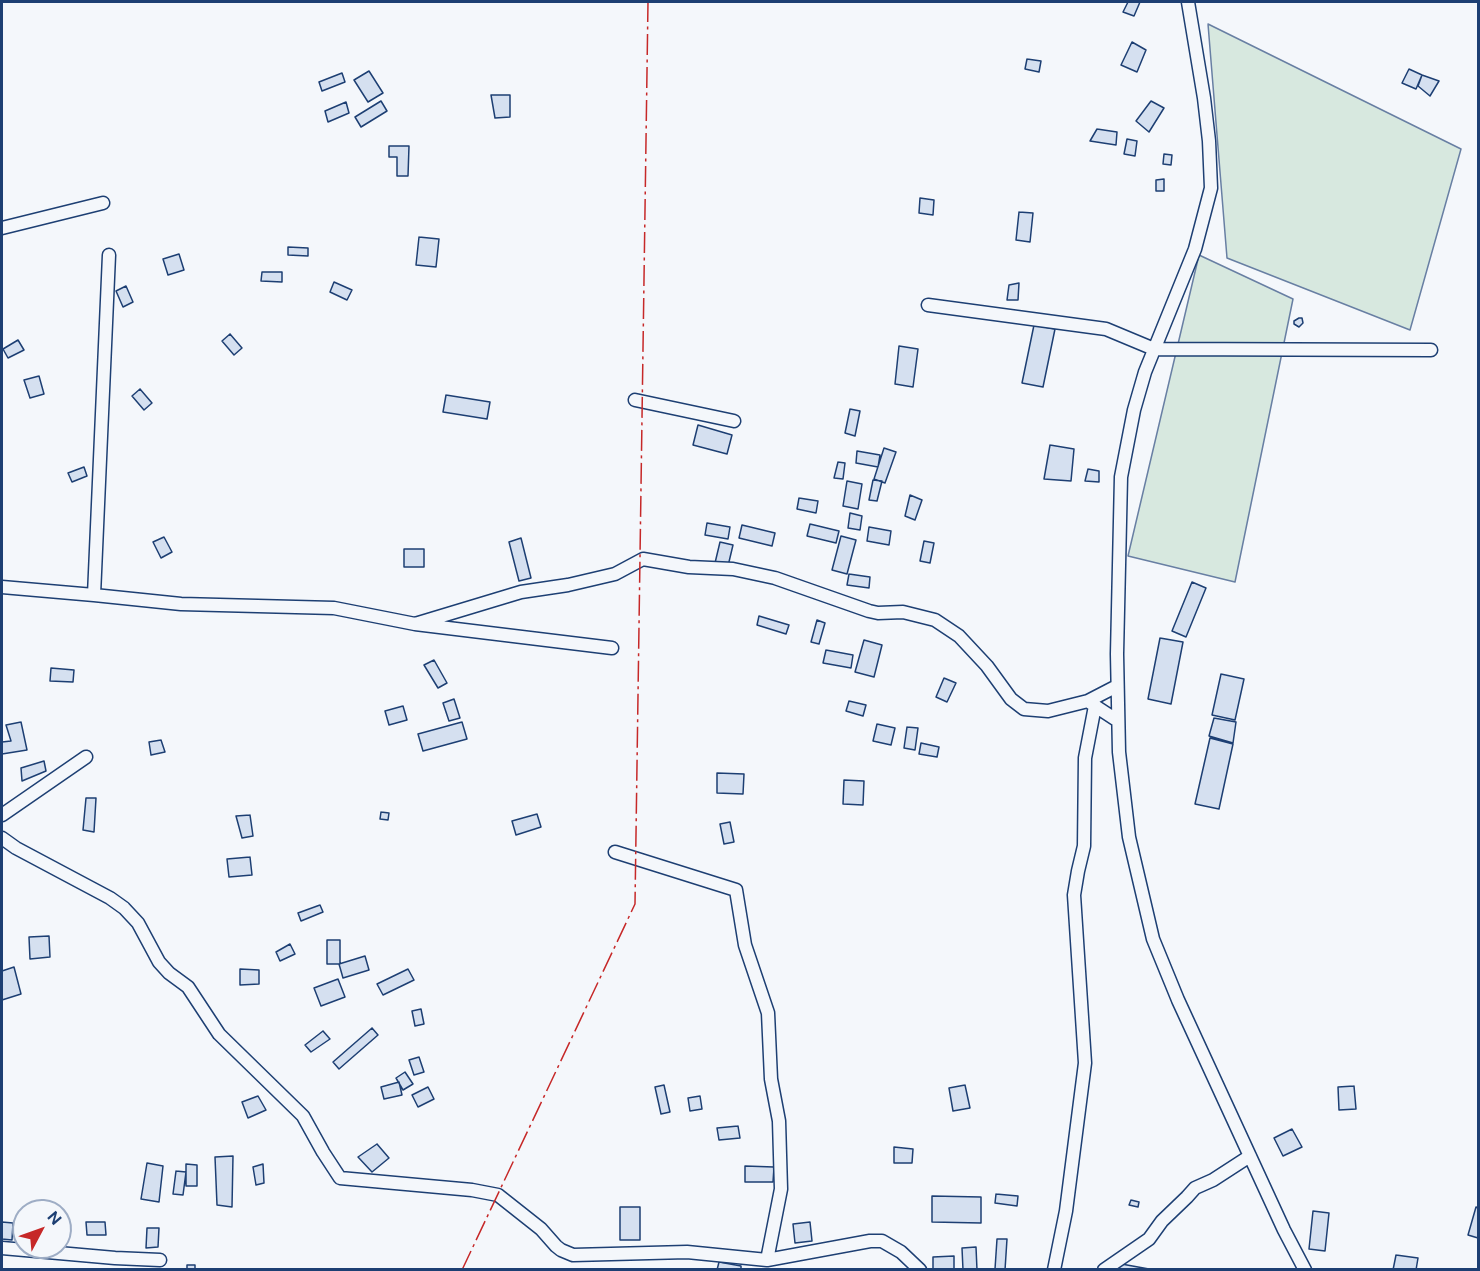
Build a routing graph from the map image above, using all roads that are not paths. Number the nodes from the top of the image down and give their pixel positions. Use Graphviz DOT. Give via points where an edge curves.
graph roads {
  1 [pos="1188,2"];
  2 [pos="103,204"];
  3 [pos="2,228"];
  4 [pos="109,255"];
  5 [pos="928,305"];
  6 [pos="1154,350"];
  7 [pos="1431,350"];
  8 [pos="635,400"];
  9 [pos="734,421"];
  10 [pos="2,587"];
  11 [pos="94,595"];
  12 [pos="416,624"];
  13 [pos="612,648"];
  14 [pos="1117,686"];
  15 [pos="1092,704"];
  16 [pos="1118,721"];
  17 [pos="86,757"];
  18 [pos="2,815"];
  19 [pos="2,838"];
  20 [pos="615,852"];
  21 [pos="1250,1156"];
  22 [pos="2,1248"];
  23 [pos="160,1260"];
  24 [pos="767,1260"];
  25 [pos="920,1269"];
  26 [pos="1054,1269"];
  27 [pos="1104,1269"];
  28 [pos="1305,1269"];
  1 -- 6 [label="street" via="1209,141 1210,188 1195,249"];
  2 -- 3 [label="street"];
  4 -- 11 [label="street"];
  5 -- 6 [label="street" via="1106,329"];
  6 -- 7 [label="street"];
  6 -- 14 [label="street" via="1134,410 1121,477"];
  8 -- 9 [label="street"];
  10 -- 11 [label="street"];
  11 -- 12 [label="street" via="181,604 334,608"];
  12 -- 13 [label="street"];
  12 -- 15 [label="street" via="521,592 615,574 643,559 733,569 775,578 869,611 903,612 935,620 959,636 1011,699 1024,709 1048,711"];
  14 -- 15 [label="street"];
  14 -- 16 [label="street"];
  15 -- 16 [label="street"];
  15 -- 26 [label="street" via="1085,758 1084,846 1074,895 1084,1063 1066,1211"];
  16 -- 21 [label="street" via="1129,837 1153,939"];
  17 -- 18 [label="street"];
  19 -- 24 [label="street" via="124,908 138,923 159,962 188,987 219,1034 303,1116 340,1178 472,1190 498,1196 561,1250 573,1255 687,1252"];
  20 -- 24 [label="street" via="736,890 745,945 768,1013 771,1079 779,1121 781,1189"];
  21 -- 27 [label="street" via="1195,1188 1149,1239"];
  21 -- 28 [label="street"];
  22 -- 23 [label="street"];
  24 -- 25 [label="street" via="861,1242 882,1242"];
}
